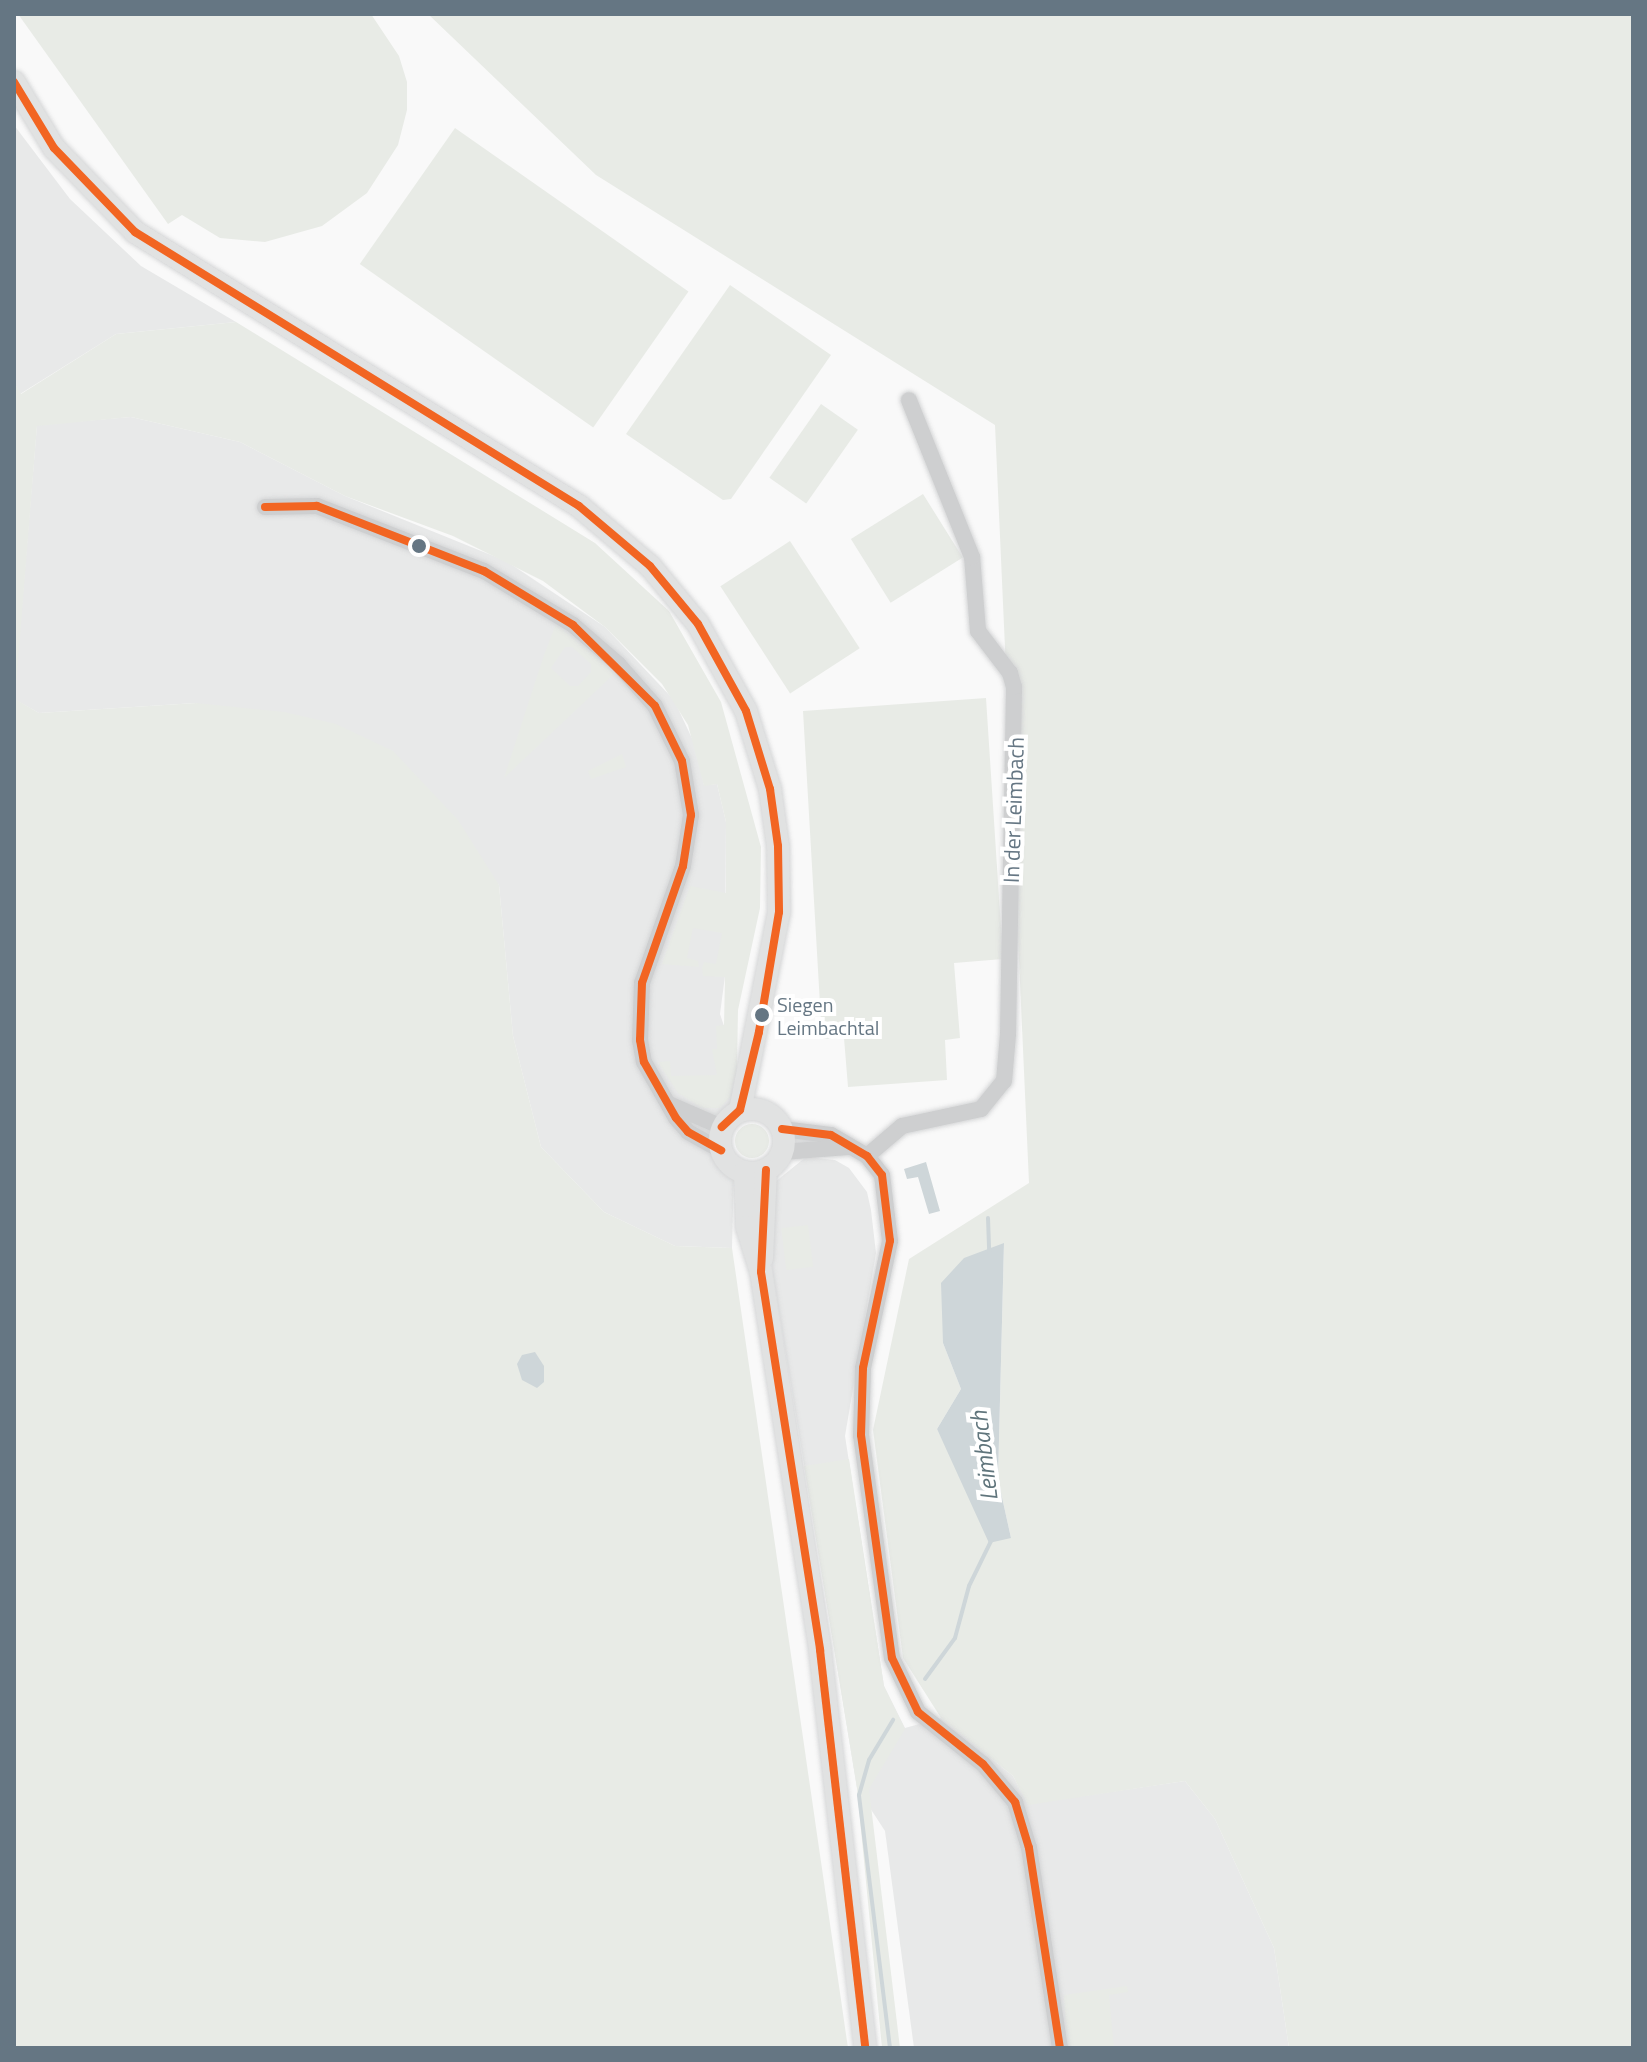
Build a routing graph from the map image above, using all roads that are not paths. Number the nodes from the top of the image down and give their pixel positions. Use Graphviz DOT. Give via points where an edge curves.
graph roads {
  1 [pos="14,82"];
  2 [pos="909,400"];
  3 [pos="265,507"];
  4 [pos="759,1032"];
  5 [pos="666,1102"];
  6 [pos="740,1110"];
  7 [pos="764,1110"];
  8 [pos="722,1127"];
  9 [pos="782,1141"];
  10 [pos="721,1150"];
  11 [pos="860,1152"];
  12 [pos="756,1171"];
  13 [pos="865,2048"];
  14 [pos="1060,2048"];
  1 -- 4 [label="main road" via="54,148 135,232 579,506 634,551 683,604 713,647 746,711 775,818 779,912"];
  2 -- 11 [label="street, In der Leimbach" via="972,557 978,631 1010,673 1014,687 1008,1034 1004,1081 981,1109 902,1126"];
  3 -- 5 [label="street" via="317,506 494,576 573,625 655,706 682,761 691,815 683,866 651,946 639,1016 644,1062"];
  4 -- 6 [label="main road"];
  4 -- 7 [label="main road"];
  5 -- 8 [label="street"];
  5 -- 10 [label="street" via="688,1132"];
  6 -- 7 [label="main road"];
  6 -- 8 [label="main road"];
  7 -- 9 [label="main road"];
  8 -- 10 [label="main road"];
  9 -- 11 [label="street" via="831,1135"];
  9 -- 12 [label="main road"];
  10 -- 12 [label="main road" via="734,1168"];
  11 -- 14 [label="street" via="882,1175 888,1198 890,1241 863,1368 861,1435 892,1658 918,1712 983,1764 1015,1802 1029,1848"];
  12 -- 13 [label="main road" via="747,1227 761,1272 822,1665"];
}
